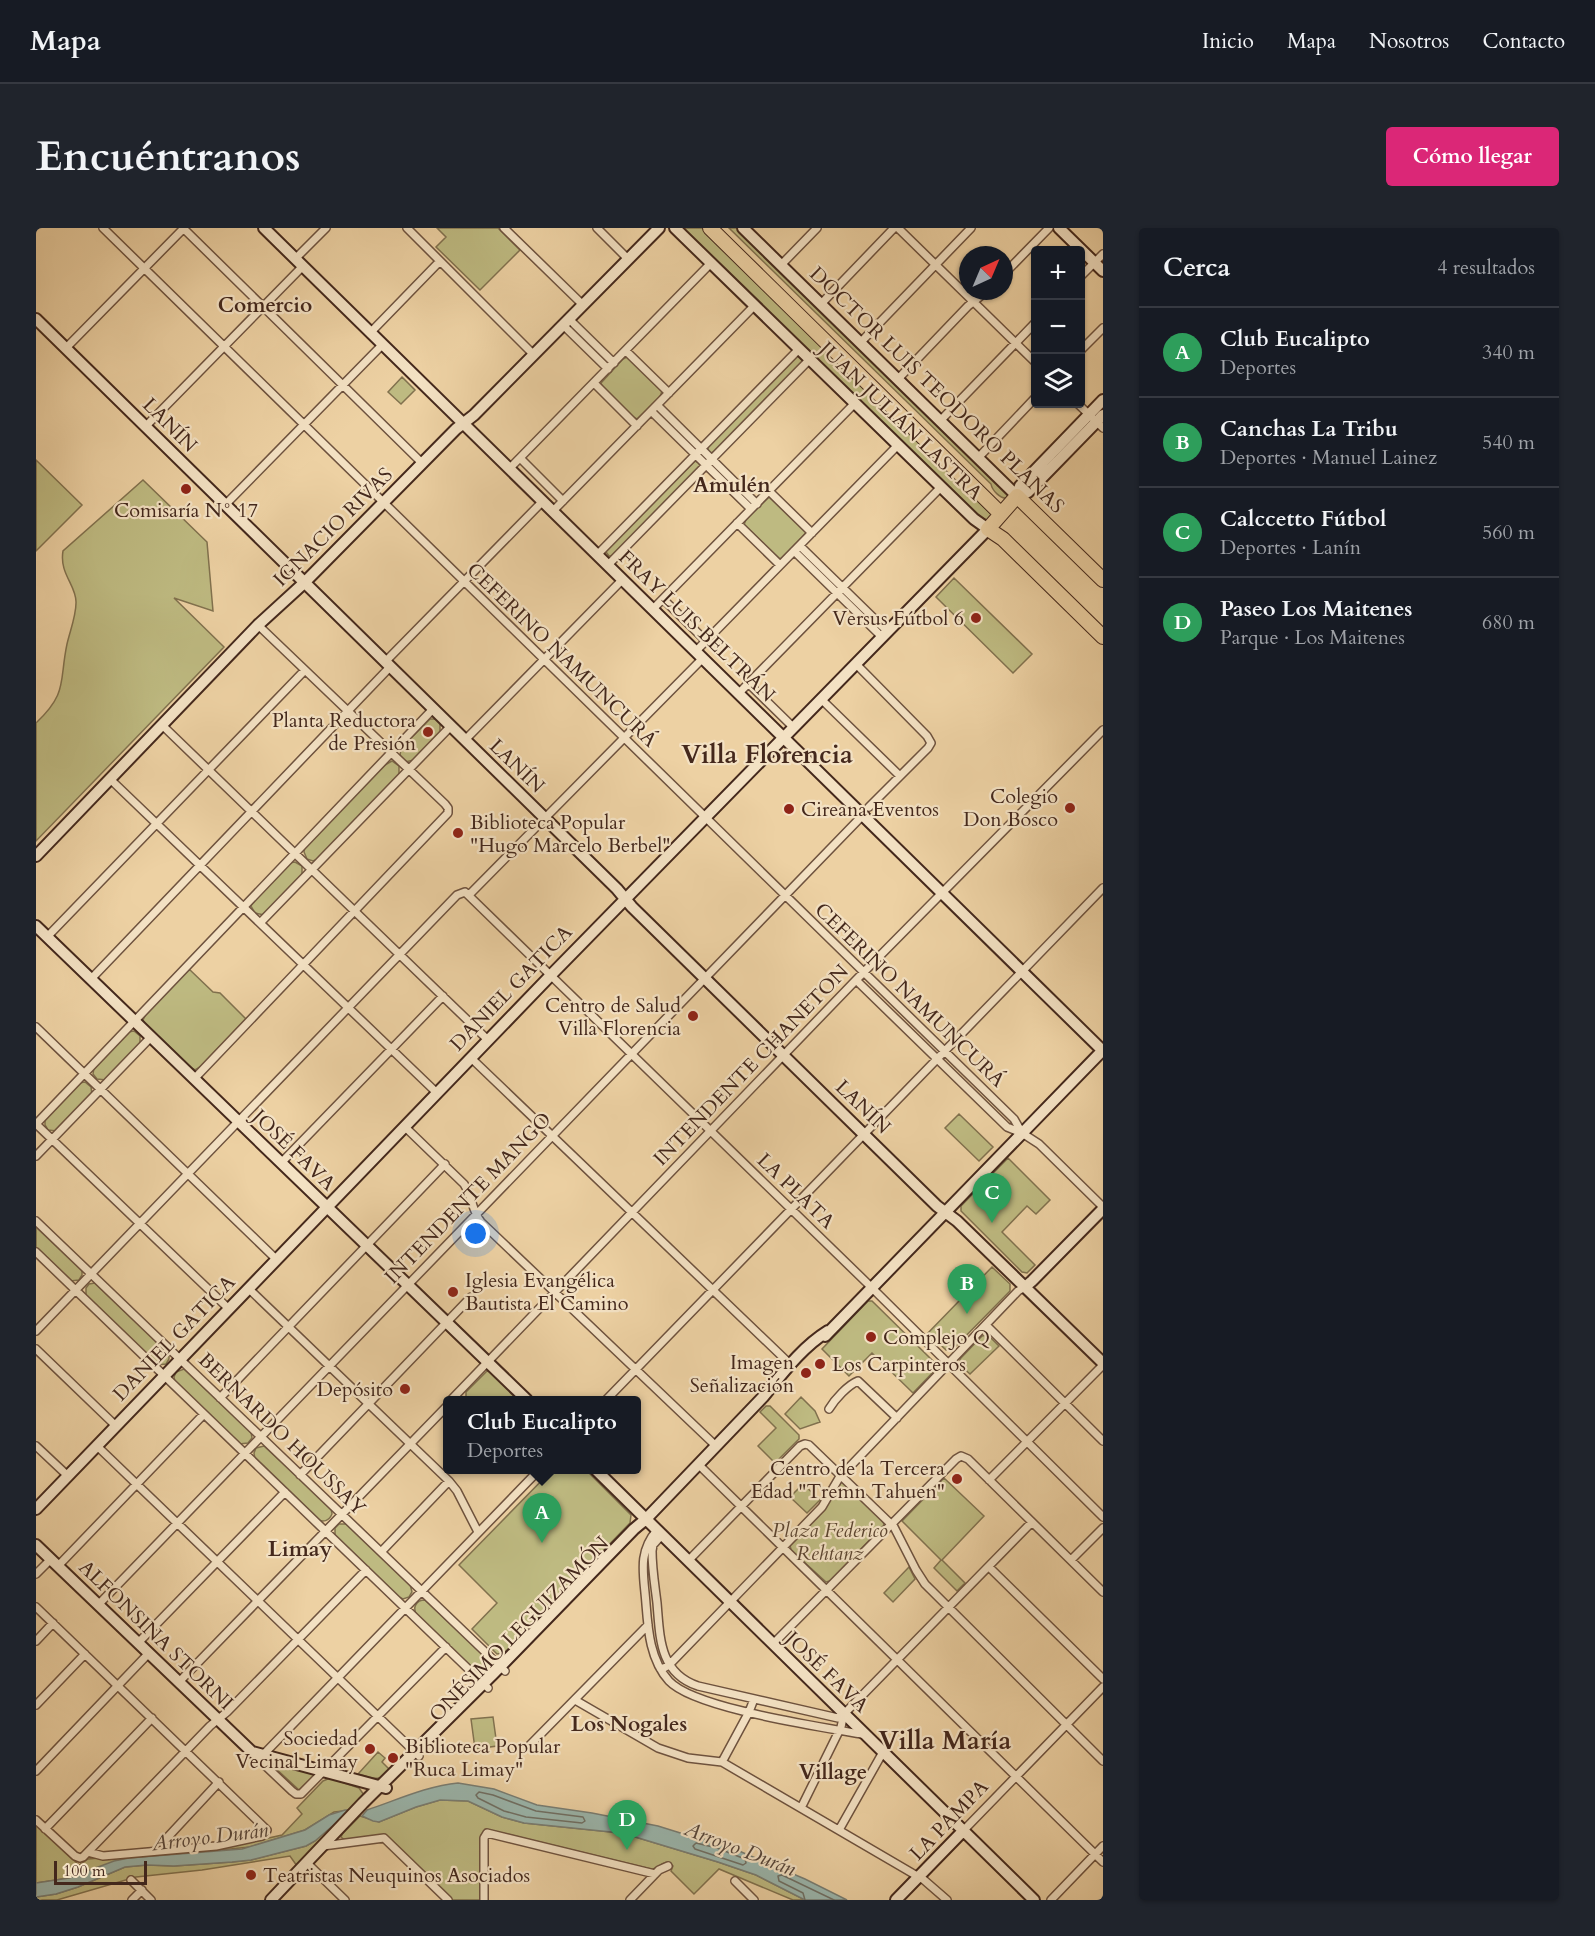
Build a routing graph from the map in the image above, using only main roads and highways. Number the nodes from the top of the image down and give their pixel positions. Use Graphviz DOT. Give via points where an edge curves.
graph roads {
  1 [pos="710,228"];
  2 [pos="721,228"];
  3 [pos="1017,496"];
  4 [pos="1004,511"];
  5 [pos="988,529"];
  6 [pos="1102,576"];
  7 [pos="1103,637"];
  1 -- 4 [label="highway"];
  2 -- 4 [label="highway"];
  3 -- 4 [label="highway, DANIEL GATICA"];
  3 -- 6 [label="highway, DOCTOR LUIS TEODORO PLANAS"];
  4 -- 5 [label="highway, DANIEL GATICA"];
  5 -- 7 [label="highway, JUAN JULIÁN LASTRA" via="1000,536"];
}
